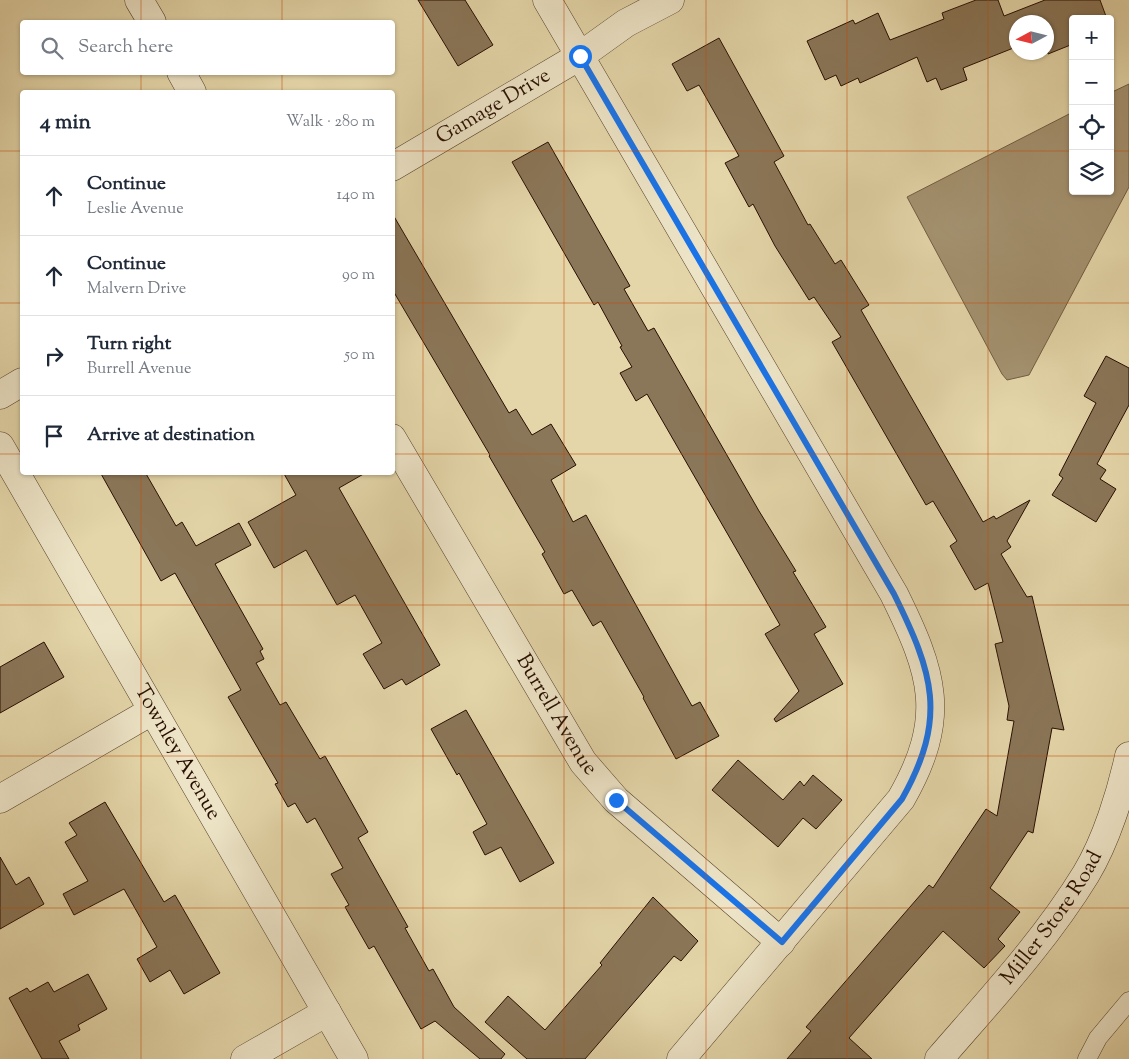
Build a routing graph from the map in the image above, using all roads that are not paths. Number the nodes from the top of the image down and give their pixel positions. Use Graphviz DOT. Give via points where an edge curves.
graph roads {
  1 [pos="139,0"];
  2 [pos="547,0"];
  3 [pos="670,0"];
  4 [pos="151,20"];
  5 [pos="580,56"];
  6 [pos="183,75"];
  7 [pos="191,90"];
  8 [pos="395,165"];
  9 [pos="20,383"];
  10 [pos="0,395"];
  11 [pos="395,443"];
  12 [pos="0,446"];
  13 [pos="152,711"];
  14 [pos="1129,756"];
  15 [pos="0,798"];
  16 [pos="782,942"];
  17 [pos="1129,1002"];
  18 [pos="327,1012"];
  19 [pos="245,1059"];
  20 [pos="354,1059"];
  21 [pos="681,1059"];
  22 [pos="939,1059"];
  23 [pos="1088,1059"];
  1 -- 4 [label="street"];
  2 -- 5 [label="street"];
  3 -- 5 [label="street, Gamage Drive" via="626,23"];
  5 -- 8 [label="street, Gamage Drive"];
  5 -- 16 [label="street" via="894,594 929,679 931,707 927,742 902,799"];
  6 -- 7 [label="street"];
  9 -- 10 [label="street"];
  11 -- 16 [label="street, Burrell Avenue" via="583,762 616,800"];
  12 -- 13 [label="street, Townley Avenue"];
  13 -- 15 [label="street"];
  13 -- 18 [label="street, Townley Avenue"];
  14 -- 22 [label="street, Miller Store Road" via="1111,820 1087,872 1000,989"];
  16 -- 21 [label="street"];
  17 -- 23 [label="lane" via="1098,1038"];
  18 -- 19 [label="street"];
  18 -- 20 [label="street, Townley Avenue"];
}
